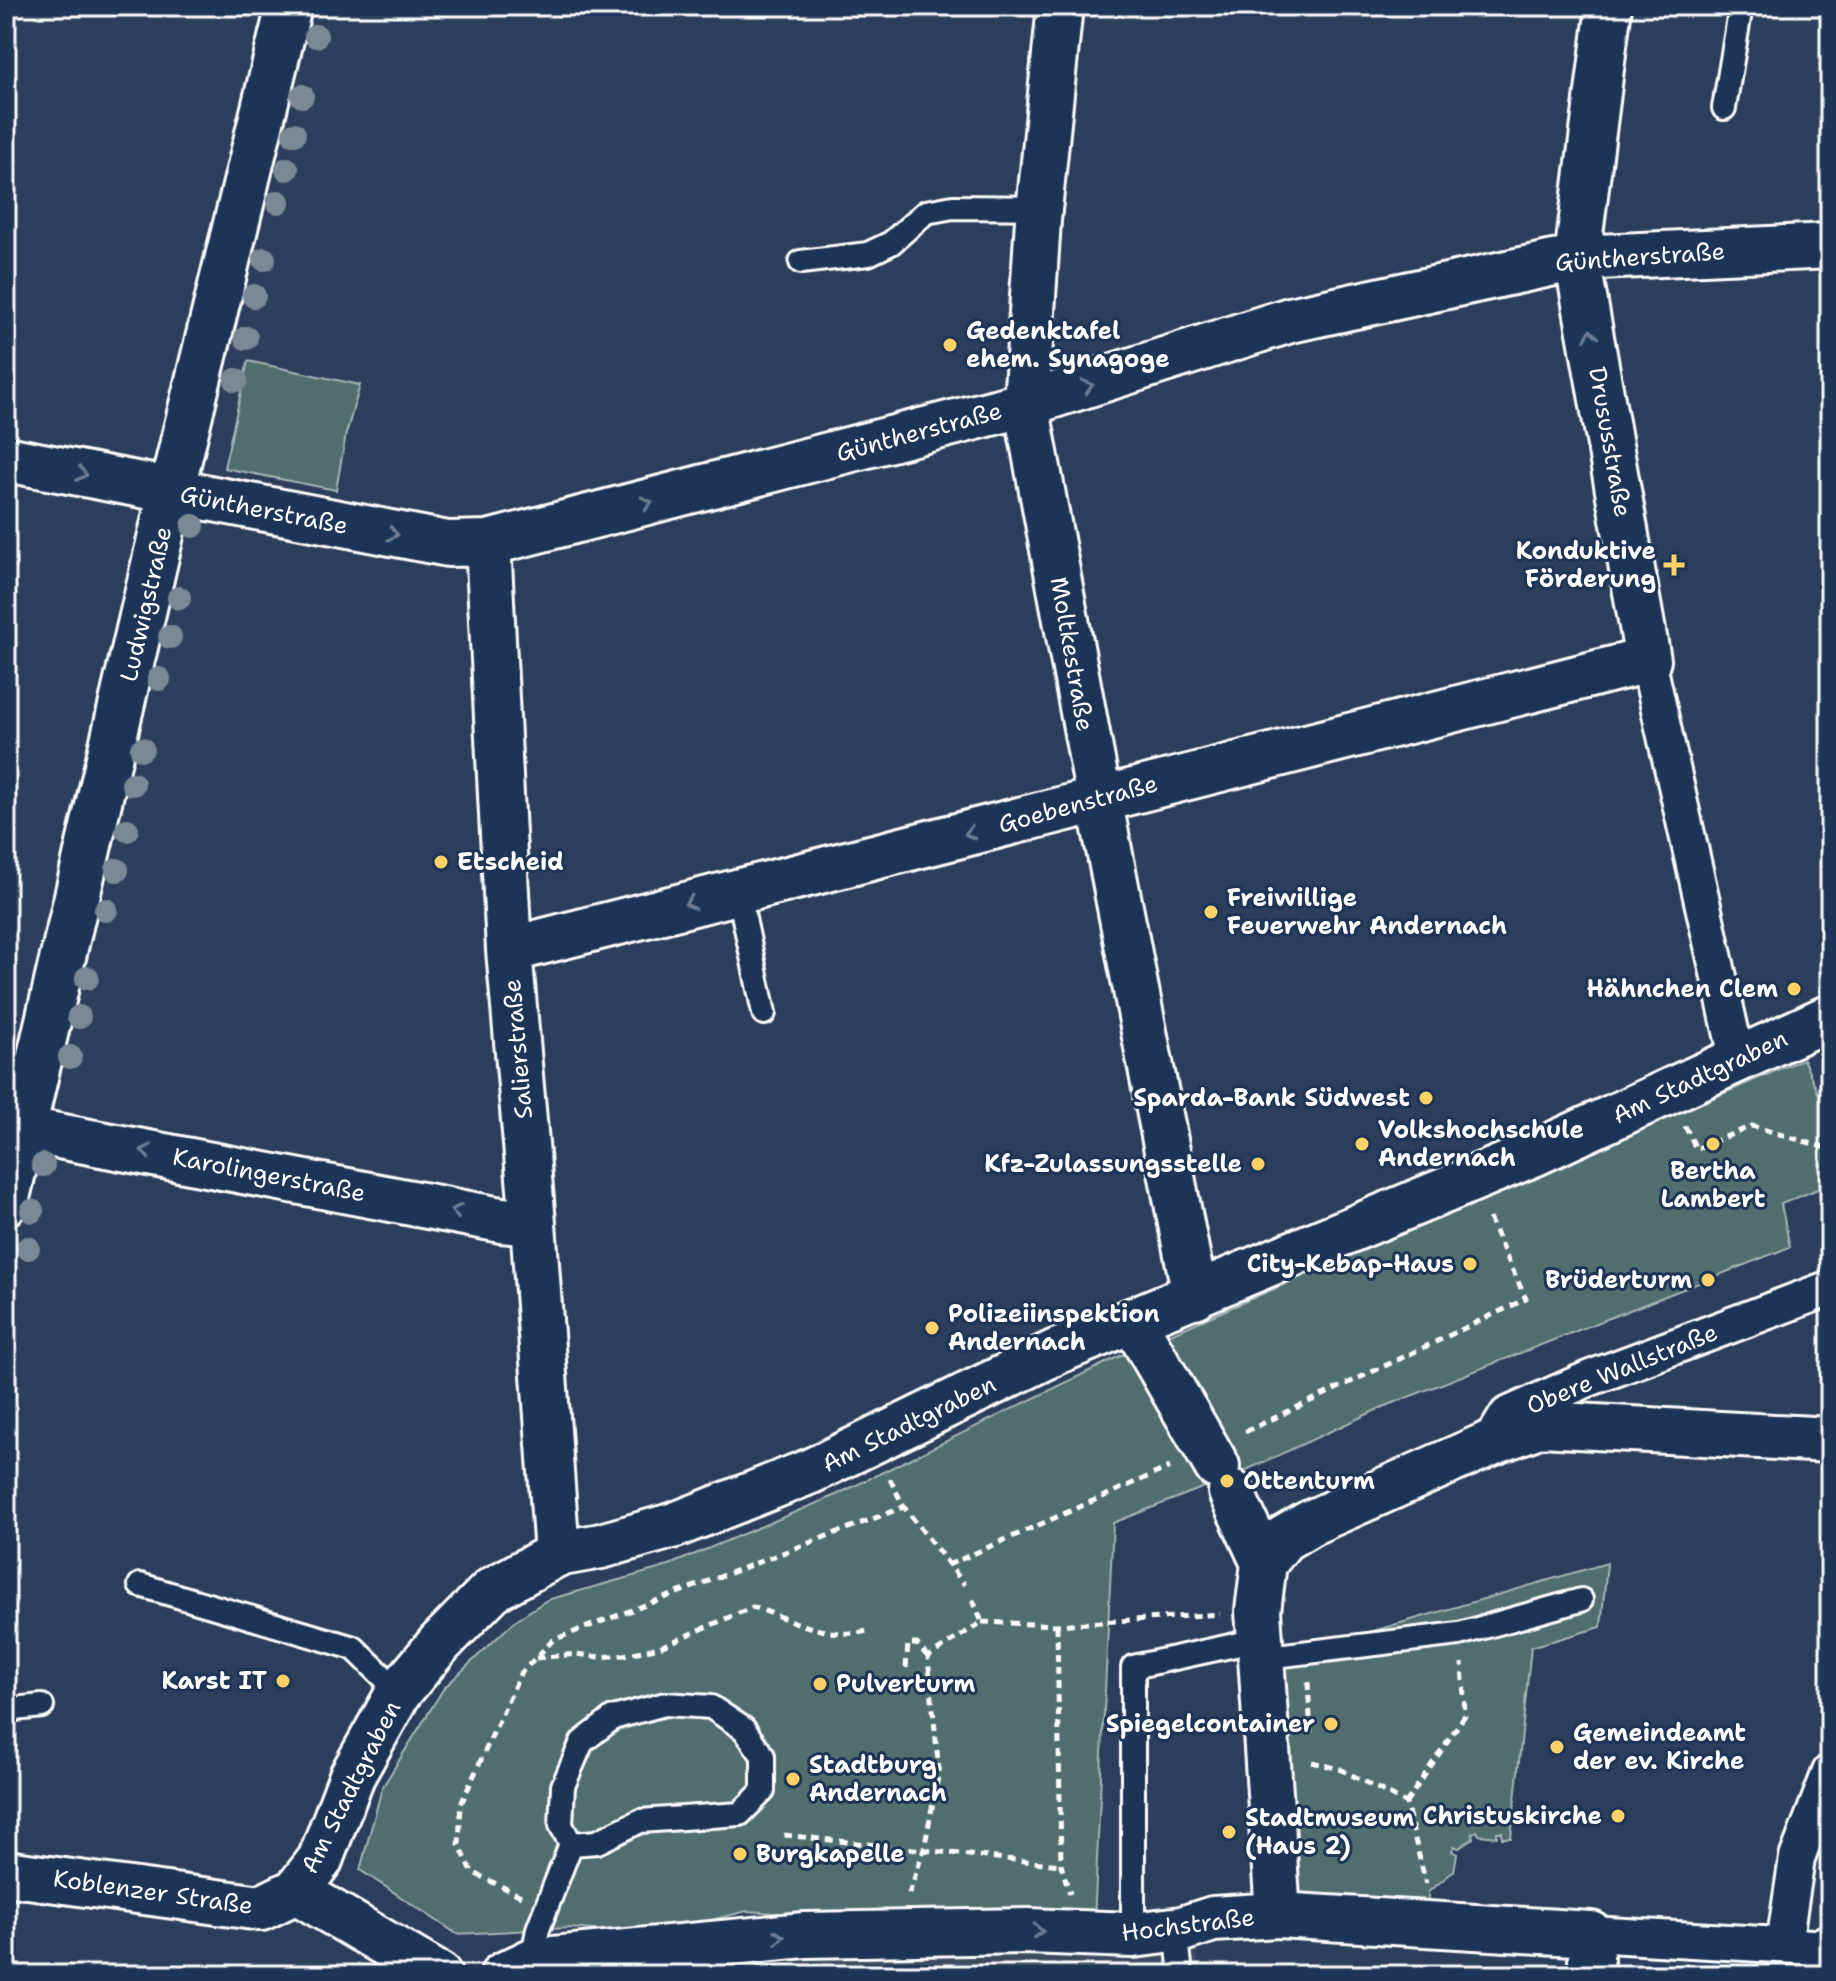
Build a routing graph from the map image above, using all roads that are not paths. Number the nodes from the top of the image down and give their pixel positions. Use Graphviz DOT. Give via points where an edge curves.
graph roads {
  1 [pos="289,6"];
  2 [pos="1060,6"];
  3 [pos="1609,6"];
  4 [pos="1741,6"];
  5 [pos="1724,108"];
  6 [pos="1040,208"];
  7 [pos="1830,246"];
  8 [pos="1577,258"];
  9 [pos="801,262"];
  10 [pos="1026,404"];
  11 [pos="6,459"];
  12 [pos="171,492"];
  13 [pos="488,543"];
  14 [pos="1648,660"];
  15 [pos="1099,798"];
  16 [pos="738,890"];
  17 [pos="509,950"];
  18 [pos="764,1013"];
  19 [pos="1830,1017"];
  20 [pos="1738,1062"];
  21 [pos="15,1127"];
  22 [pos="6,1202"];
  23 [pos="533,1223"];
  24 [pos="1830,1288"];
  25 [pos="1195,1296"];
  26 [pos="1133,1321"];
  27 [pos="1830,1440"];
  28 [pos="1489,1444"];
  29 [pos="557,1554"];
  30 [pos="1264,1563"];
  31 [pos="140,1585"];
  32 [pos="1581,1600"];
  33 [pos="1259,1637"];
  34 [pos="399,1692"];
  35 [pos="42,1706"];
  36 [pos="6,1710"];
  37 [pos="1828,1783"];
  38 [pos="571,1844"];
  39 [pos="6,1873"];
  40 [pos="296,1891"];
  41 [pos="1278,1915"];
  42 [pos="1182,1929"];
  43 [pos="1133,1935"];
  44 [pos="1784,1944"];
  45 [pos="1591,1954"];
  46 [pos="1829,1957"];
  47 [pos="517,1968"];
  48 [pos="439,1975"];
  49 [pos="1181,1975"];
  1 -- 12 [label="street, Ludwigstraße"];
  2 -- 6 [label="street, Moltkestraße"];
  3 -- 8 [label="street, Drususstraße"];
  4 -- 5 [label="lane"];
  6 -- 9 [label="lane" via="953,207 926,212 891,243 868,254"];
  6 -- 10 [label="street, Moltkestraße"];
  7 -- 8 [label="street, Güntherstraße"];
  10 -- 8 [label="street, Güntherstraße, one-way" via="1290,320"];
  14 -- 8 [label="street, Drususstraße, one-way"];
  13 -- 10 [label="street, Güntherstraße, one-way"];
  10 -- 15 [label="street, Moltkestraße"];
  11 -- 12 [label="street, Güntherstraße, one-way"];
  12 -- 13 [label="street, Güntherstraße, one-way" via="448,544"];
  12 -- 21 [label="street, Ludwigstraße"];
  13 -- 17 [label="street, Salierstraße"];
  14 -- 15 [label="street, Goebenstraße"];
  14 -- 20 [label="street, Drususstraße"];
  15 -- 16 [label="street, Goebenstraße, one-way"];
  15 -- 25 [label="street, Moltkestraße"];
  16 -- 17 [label="street, Goebenstraße, one-way"];
  16 -- 18 [label="lane"];
  17 -- 23 [label="street, Salierstraße"];
  19 -- 20 [label="street, Am Stadtgraben"];
  20 -- 25 [label="street, Am Stadtgraben"];
  21 -- 22 [label="street, Ludwigstraße"];
  23 -- 21 [label="street, Karolingerstraße, one-way"];
  23 -- 29 [label="street, Salierstraße"];
  24 -- 28 [label="street, Obere Wallstraße" via="1507,1415"];
  25 -- 26 [label="street, Am Stadtgraben"];
  26 -- 29 [label="street, Am Stadtgraben" via="1056,1352 811,1471 675,1525"];
  26 -- 30 [label="street" via="1219,1469"];
  27 -- 28 [label="street" via="1639,1439 1541,1424"];
  28 -- 30 [label="street, Obere Wallstraße" via="1310,1523 1283,1539"];
  29 -- 34 [label="street, Am Stadtgraben" via="492,1590"];
  30 -- 33 [label="street"];
  31 -- 34 [label="lane" via="354,1648"];
  32 -- 33 [label="lane" via="1459,1634"];
  33 -- 41 [label="street"];
  33 -- 43 [label="lane" via="1133,1667"];
  34 -- 40 [label="street, Am Stadtgraben" via="352,1776 320,1860"];
  35 -- 36 [label="lane"];
  37 -- 44 [label="street" via="1797,1858"];
  38 -- 38 [label="lane" via="597,1842 640,1821 740,1814 763,1791 763,1756 744,1729 711,1707 665,1704 613,1718 582,1742 563,1786 561,1825"];
  38 -- 47 [label="lane"];
  39 -- 40 [label="street, Koblenzer Straße" via="261,1908"];
  40 -- 48 [label="street"];
  41 -- 42 [label="street, Hochstraße" via="1213,1919"];
  41 -- 45 [label="street, Hochstraße" via="1430,1924"];
  42 -- 43 [label="street, Hochstraße"];
  42 -- 49 [label="lane"];
  47 -- 43 [label="street, Hochstraße, one-way" via="805,1935"];
  44 -- 45 [label="street, Hochstraße"];
  44 -- 46 [label="street, Hochstraße"];
}
